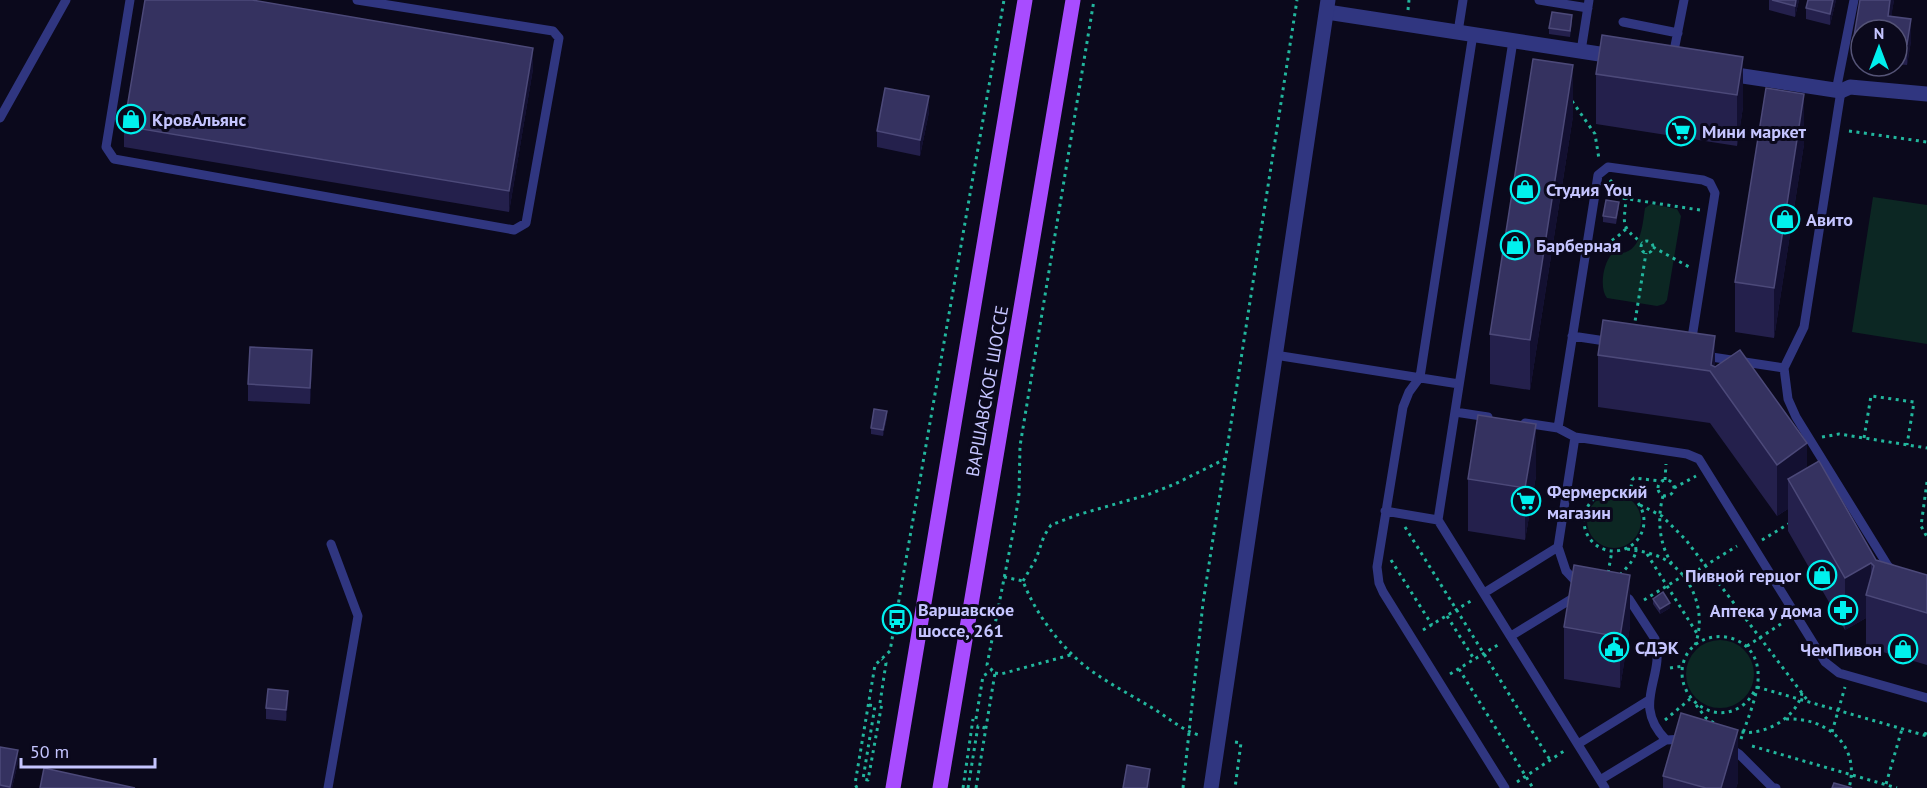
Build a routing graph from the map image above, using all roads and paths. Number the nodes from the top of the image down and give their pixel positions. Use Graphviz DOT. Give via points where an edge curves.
graph roads {
  1 [pos="66,0"];
  2 [pos="130,0"];
  3 [pos="357,0"];
  4 [pos="429,0"];
  5 [pos="1004,0"];
  6 [pos="1025,0"];
  7 [pos="1073,0"];
  8 [pos="1094,0"];
  9 [pos="1297,0"];
  10 [pos="1463,0"];
  11 [pos="1539,0"];
  12 [pos="1684,0"];
  13 [pos="1854,0"];
  14 [pos="1589,4"];
  15 [pos="1328,6"];
  16 [pos="429,11"];
  17 [pos="1623,22"];
  18 [pos="1466,33"];
  19 [pos="1678,33"];
  20 [pos="1513,40"];
  21 [pos="1581,51"];
  22 [pos="1638,60"];
  23 [pos="1671,65"];
  24 [pos="1707,71"];
  25 [pos="1838,91"];
  26 [pos="1927,94"];
  27 [pos="1567,97"];
  28 [pos="0,118"];
  29 [pos="1835,129"];
  30 [pos="1927,142"];
  31 [pos="1602,170"];
  32 [pos="1595,194"];
  33 [pos="1626,199"];
  34 [pos="1712,212"];
  35 [pos="1626,229"];
  36 [pos="1642,243"];
  37 [pos="1653,247"];
  38 [pos="1646,253"];
  39 [pos="1600,258"];
  40 [pos="1702,274"];
  41 [pos="1572,336"];
  42 [pos="1631,345"];
  43 [pos="1275,355"];
  44 [pos="1784,368"];
  45 [pos="1420,377"];
  46 [pos="1459,384"];
  47 [pos="1455,412"];
  48 [pos="1501,419"];
  49 [pos="1512,421"];
  50 [pos="1558,428"];
  51 [pos="1575,437"];
  52 [pos="1864,438"];
  53 [pos="1810,440"];
  54 [pos="1907,445"];
  55 [pos="1927,448"];
  56 [pos="1227,457"];
  57 [pos="1707,471"];
  58 [pos="1661,481"];
  59 [pos="1927,482"];
  60 [pos="1674,488"];
  61 [pos="1630,495"];
  62 [pos="1663,496"];
  63 [pos="1640,505"];
  64 [pos="1385,511"];
  65 [pos="1397,513"];
  66 [pos="1660,515"];
  67 [pos="1438,520"];
  68 [pos="1792,521"];
  69 [pos="1927,537"];
  70 [pos="1380,542"];
  71 [pos="1751,542"];
  72 [pos="332,544"];
  73 [pos="1635,544"];
  74 [pos="1558,547"];
  75 [pos="1626,549"];
  76 [pos="1637,550"];
  77 [pos="1612,551"];
  78 [pos="1647,552"];
  79 [pos="1706,565"];
  80 [pos="1673,566"];
  81 [pos="1608,573"];
  82 [pos="1004,577"];
  83 [pos="1684,577"];
  84 [pos="1905,580"];
  85 [pos="1023,581"];
  86 [pos="1667,586"];
  87 [pos="1484,593"];
  88 [pos="1605,593"];
  89 [pos="1634,606"];
  90 [pos="1456,610"];
  91 [pos="1796,615"];
  92 [pos="1447,616"];
  93 [pos="1432,625"];
  94 [pos="1698,635"];
  95 [pos="1511,636"];
  96 [pos="1412,638"];
  97 [pos="1760,638"];
  98 [pos="1695,646"];
  99 [pos="1746,646"];
  100 [pos="1484,653"];
  101 [pos="1074,654"];
  102 [pos="882,659"];
  103 [pos="1474,659"];
  104 [pos="1459,669"];
  105 [pos="993,672"];
  106 [pos="1848,675"];
  107 [pos="1438,681"];
  108 [pos="1757,687"];
  109 [pos="1802,693"];
  110 [pos="1690,698"];
  111 [pos="1927,698"];
  112 [pos="1800,699"];
  113 [pos="1649,700"];
  114 [pos="1808,701"];
  115 [pos="869,705"];
  116 [pos="1838,710"];
  117 [pos="1784,719"];
  118 [pos="1721,726"];
  119 [pos="986,728"];
  120 [pos="1656,728"];
  121 [pos="1902,729"];
  122 [pos="1927,729"];
  123 [pos="1728,731"];
  124 [pos="1188,732"];
  125 [pos="1744,732"];
  126 [pos="1832,732"];
  127 [pos="1926,736"];
  128 [pos="1696,738"];
  129 [pos="1218,740"];
  130 [pos="1666,740"];
  131 [pos="1717,742"];
  132 [pos="1577,743"];
  133 [pos="1740,743"];
  134 [pos="1752,746"];
  135 [pos="1550,760"];
  136 [pos="1852,775"];
  137 [pos="1525,776"];
  138 [pos="1517,782"];
  139 [pos="1603,784"];
  140 [pos="1886,785"];
  141 [pos="328,788"];
  142 [pos="857,788"];
  143 [pos="893,788"];
  144 [pos="940,788"];
  145 [pos="963,788"];
  146 [pos="968,788"];
  147 [pos="976,788"];
  148 [pos="1183,788"];
  149 [pos="1210,788"];
  150 [pos="1235,788"];
  151 [pos="1505,788"];
  152 [pos="1533,788"];
  153 [pos="1773,788"];
  154 [pos="1849,788"];
  155 [pos="1897,788"];
  1 -- 28 [label="lane"];
  2 -- 16 [label="lane" via="106,147 114,159 514,230 526,223 559,38 553,31"];
  3 -- 16 [label="lane"];
  4 -- 16 [label="lane"];
  5 -- 102 [label="path" via="890,651"];
  6 -- 143 [label="main road, ВАРШАВСКОЕ ШОССЕ"];
  7 -- 144 [label="main road, ВАРШАВСКОЕ ШОССЕ"];
  8 -- 82 [label="path" via="1031,368 1020,446 1019,494"];
  9 -- 56 [label="path"];
  10 -- 18 [label="lane"];
  11 -- 14 [label="lane"];
  12 -- 19 [label="lane"];
  13 -- 25 [label="lane"];
  14 -- 21 [label="lane"];
  15 -- 18 [label="street"];
  15 -- 43 [label="street"];
  17 -- 19 [label="lane"];
  18 -- 20 [label="street"];
  18 -- 45 [label="lane"];
  19 -- 23 [label="lane"];
  20 -- 21 [label="street"];
  20 -- 46 [label="lane"];
  21 -- 22 [label="street"];
  24 -- 25 [label="street"];
  25 -- 26 [label="street" via="1850,87"];
  25 -- 29 [label="lane"];
  27 -- 31 [label="path" via="1595,134"];
  29 -- 30 [label="path"];
  29 -- 44 [label="lane" via="1804,327"];
  31 -- 32 [label="lane"];
  31 -- 33 [label="path"];
  31 -- 34 [label="lane" via="1617,167 1703,180 1710,183 1715,193"];
  32 -- 33 [label="path"];
  32 -- 41 [label="lane"];
  33 -- 34 [label="path"];
  33 -- 35 [label="path"];
  34 -- 40 [label="lane"];
  35 -- 36 [label="path"];
  35 -- 39 [label="path" via="1602,247"];
  36 -- 37 [label="path" via="1651,241"];
  36 -- 38 [label="path" via="1641,249"];
  37 -- 38 [label="path"];
  37 -- 40 [label="path"];
  38 -- 42 [label="path"];
  40 -- 44 [label="lane" via="1690,354"];
  41 -- 42 [label="lane"];
  41 -- 50 [label="lane"];
  43 -- 45 [label="lane"];
  43 -- 129 [label="street"];
  44 -- 53 [label="lane" via="1788,399"];
  45 -- 46 [label="lane"];
  45 -- 64 [label="lane" via="1402,407"];
  46 -- 47 [label="lane"];
  47 -- 48 [label="lane"];
  47 -- 67 [label="lane"];
  49 -- 50 [label="lane"];
  50 -- 51 [label="lane"];
  51 -- 57 [label="lane" via="1693,456"];
  51 -- 74 [label="lane"];
  52 -- 53 [label="path" via="1835,434"];
  52 -- 54 [label="path"];
  52 -- 54 [label="path" via="1871,396 1914,402"];
  53 -- 84 [label="lane" via="1888,566"];
  54 -- 55 [label="path"];
  56 -- 85 [label="path" via="1165,488 1051,525"];
  56 -- 124 [label="path" via="1203,603"];
  57 -- 60 [label="path"];
  57 -- 71 [label="lane"];
  58 -- 60 [label="path" via="1670,481"];
  58 -- 61 [label="path" via="1634,478"];
  58 -- 62 [label="path" via="1657,488"];
  59 -- 69 [label="path" via="1921,526"];
  60 -- 62 [label="path" via="1670,495"];
  61 -- 63 [label="path"];
  61 -- 77 [label="path" via="1611,490 1602,493 1587,507 1584,516 1587,536 1602,549"];
  62 -- 66 [label="path"];
  63 -- 66 [label="path"];
  63 -- 73 [label="path" via="1645,525"];
  64 -- 65 [label="lane"];
  64 -- 70 [label="lane"];
  65 -- 67 [label="lane"];
  65 -- 90 [label="path"];
  66 -- 79 [label="path"];
  66 -- 80 [label="path" via="1662,542"];
  67 -- 87 [label="lane"];
  68 -- 71 [label="path"];
  70 -- 93 [label="path"];
  70 -- 96 [label="lane" via="1379,583"];
  71 -- 79 [label="path"];
  71 -- 91 [label="lane"];
  72 -- 141 [label="lane" via="358,616"];
  73 -- 75 [label="path"];
  73 -- 76 [label="path"];
  74 -- 87 [label="lane"];
  74 -- 95 [label="lane" via="1566,571 1586,591"];
  75 -- 76 [label="path"];
  75 -- 77 [label="path"];
  76 -- 78 [label="path"];
  76 -- 88 [label="path" via="1629,565 1607,584"];
  77 -- 81 [label="path"];
  78 -- 80 [label="path"];
  78 -- 86 [label="path"];
  79 -- 83 [label="path"];
  79 -- 97 [label="path"];
  80 -- 83 [label="path"];
  82 -- 85 [label="path"];
  82 -- 105 [label="path" via="987,665"];
  83 -- 86 [label="path"];
  83 -- 94 [label="path" via="1698,603"];
  85 -- 101 [label="path" via="1042,621"];
  86 -- 89 [label="path"];
  86 -- 94 [label="path"];
  87 -- 90 [label="path"];
  87 -- 95 [label="lane"];
  88 -- 89 [label="lane" via="1625,596"];
  89 -- 113 [label="lane" via="1657,646"];
  90 -- 92 [label="path"];
  90 -- 100 [label="path"];
  91 -- 97 [label="path"];
  91 -- 106 [label="lane" via="1825,662 1833,670"];
  92 -- 93 [label="path"];
  92 -- 103 [label="path"];
  93 -- 96 [label="path"];
  94 -- 98 [label="path"];
  95 -- 100 [label="path"];
  95 -- 132 [label="lane"];
  96 -- 107 [label="lane"];
  97 -- 99 [label="path"];
  97 -- 109 [label="path"];
  98 -- 99 [label="path" via="1714,636 1736,639"];
  98 -- 110 [label="path" via="1683,666 1682,678"];
  99 -- 108 [label="path" via="1757,664"];
  100 -- 103 [label="path"];
  100 -- 135 [label="path"];
  101 -- 105 [label="path" via="1001,674"];
  101 -- 124 [label="path" via="1097,675"];
  102 -- 115 [label="path" via="875,665"];
  102 -- 115 [label="path" via="886,663 868,780 863,779 875,706"];
  103 -- 104 [label="path"];
  104 -- 107 [label="path"];
  104 -- 137 [label="path"];
  105 -- 119 [label="path"];
  105 -- 145 [label="path" via="983,676"];
  106 -- 111 [label="lane"];
  106 -- 116 [label="path"];
  107 -- 151 [label="lane"];
  108 -- 110 [label="path" via="1743,705 1721,713 1699,706"];
  108 -- 112 [label="path"];
  108 -- 125 [label="path"];
  109 -- 112 [label="path"];
  109 -- 114 [label="path"];
  110 -- 118 [label="path" via="1706,718"];
  110 -- 120 [label="path"];
  112 -- 114 [label="path"];
  112 -- 117 [label="path"];
  113 -- 120 [label="lane"];
  113 -- 132 [label="lane"];
  114 -- 116 [label="path"];
  115 -- 142 [label="path"];
  116 -- 121 [label="path"];
  116 -- 126 [label="path"];
  117 -- 125 [label="path" via="1754,733"];
  117 -- 126 [label="path" via="1817,722"];
  119 -- 146 [label="path" via="978,726"];
  119 -- 147 [label="path"];
  120 -- 130 [label="lane"];
  121 -- 127 [label="path"];
  121 -- 140 [label="path"];
  122 -- 127 [label="path"];
  123 -- 125 [label="path"];
  124 -- 129 [label="path"];
  124 -- 148 [label="path"];
  125 -- 133 [label="path"];
  126 -- 136 [label="path" via="1843,743"];
  128 -- 130 [label="lane"];
  129 -- 149 [label="street"];
  129 -- 150 [label="path" via="1240,742"];
  130 -- 139 [label="lane"];
  131 -- 153 [label="lane" via="1738,754"];
  132 -- 135 [label="path"];
  132 -- 139 [label="lane"];
  134 -- 136 [label="path"];
  135 -- 137 [label="path"];
  136 -- 140 [label="path"];
  136 -- 154 [label="path"];
  137 -- 138 [label="path"];
  137 -- 152 [label="path"];
  140 -- 155 [label="path"];
}
